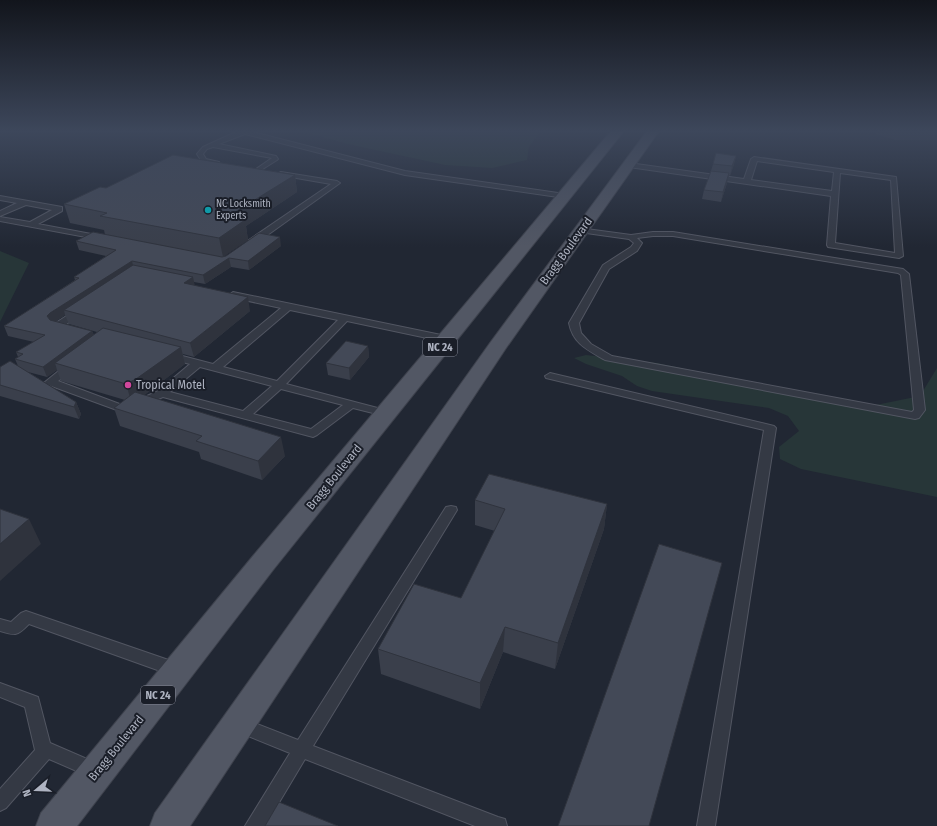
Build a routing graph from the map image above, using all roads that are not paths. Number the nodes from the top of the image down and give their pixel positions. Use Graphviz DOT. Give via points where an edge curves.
graph roads {
  1 [pos="258,170"];
  2 [pos="391,170"];
  3 [pos="587,170"];
  4 [pos="626,170"];
  5 [pos="661,170"];
  6 [pos="751,170"];
  7 [pos="827,170"];
  8 [pos="837,171"];
  9 [pos="748,182"];
  10 [pos="835,194"];
  11 [pos="565,196"];
  12 [pos="0,198"];
  13 [pos="24,203"];
  14 [pos="0,214"];
  15 [pos="0,219"];
  16 [pos="31,225"];
  17 [pos="582,230"];
  18 [pos="631,237"];
  19 [pos="108,240"];
  20 [pos="243,249"];
  21 [pos="227,293"];
  22 [pos="90,304"];
  23 [pos="289,306"];
  24 [pos="345,318"];
  25 [pos="72,330"];
  26 [pos="446,339"];
  27 [pos="160,353"];
  28 [pos="82,358"];
  29 [pos="198,363"];
  30 [pos="215,368"];
  31 [pos="550,376"];
  32 [pos="279,385"];
  33 [pos="162,394"];
  34 [pos="351,404"];
  35 [pos="385,413"];
  36 [pos="244,415"];
  37 [pos="451,510"];
  38 [pos="0,624"];
  39 [pos="178,670"];
  40 [pos="0,690"];
  41 [pos="238,724"];
  42 [pos="301,749"];
  43 [pos="44,752"];
  44 [pos="97,772"];
  45 [pos="0,802"];
  46 [pos="54,826"];
  47 [pos="168,826"];
  48 [pos="254,826"];
  49 [pos="498,826"];
  50 [pos="706,826"];
  1 -- 20 [label="lane" via="337,183"];
  2 -- 11 [label="lane"];
  3 -- 11 [label="main road, Bragg Boulevard / NC 24"];
  4 -- 17 [label="main road, Bragg Boulevard"];
  5 -- 9 [label="lane"];
  6 -- 9 [label="lane"];
  7 -- 8 [label="lane"];
  8 -- 10 [label="lane"];
  8 -- 10 [label="lane" via="894,178 899,256 831,245"];
  9 -- 10 [label="lane"];
  11 -- 26 [label="main road, Bragg Boulevard / NC 24"];
  12 -- 13 [label="lane"];
  13 -- 14 [label="lane"];
  13 -- 16 [label="lane" via="59,209"];
  15 -- 16 [label="lane"];
  16 -- 19 [label="lane"];
  17 -- 18 [label="lane"];
  17 -- 41 [label="main road, Bragg Boulevard" via="497,347"];
  18 -- 18 [label="lane" via="638,244 606,268 574,323 576,334 588,346 609,358 915,416 920,410 905,274 900,271 673,234"];
  21 -- 23 [label="lane"];
  22 -- 25 [label="lane" via="57,326"];
  23 -- 24 [label="lane"];
  23 -- 30 [label="lane"];
  24 -- 26 [label="lane"];
  24 -- 32 [label="lane"];
  26 -- 35 [label="main road, Bragg Boulevard / NC 24"];
  27 -- 29 [label="lane"];
  28 -- 33 [label="lane" via="50,382 125,410"];
  29 -- 30 [label="lane"];
  29 -- 33 [label="lane"];
  30 -- 32 [label="lane"];
  31 -- 50 [label="lane" via="770,428"];
  32 -- 34 [label="lane"];
  32 -- 36 [label="lane"];
  33 -- 36 [label="lane"];
  34 -- 35 [label="lane"];
  34 -- 36 [label="lane" via="313,433"];
  35 -- 39 [label="main road, Bragg Boulevard / NC 24"];
  37 -- 42 [label="lane"];
  38 -- 39 [label="lane" via="14,630 26,617"];
  39 -- 44 [label="main road, Bragg Boulevard / NC 24"];
  40 -- 43 [label="lane" via="32,702"];
  41 -- 42 [label="lane"];
  41 -- 47 [label="main road, Bragg Boulevard"];
  42 -- 48 [label="lane"];
  42 -- 49 [label="lane"];
  43 -- 44 [label="lane" via="51,751"];
  43 -- 45 [label="lane"];
  44 -- 46 [label="main road, Bragg Boulevard / NC 24"];
}
